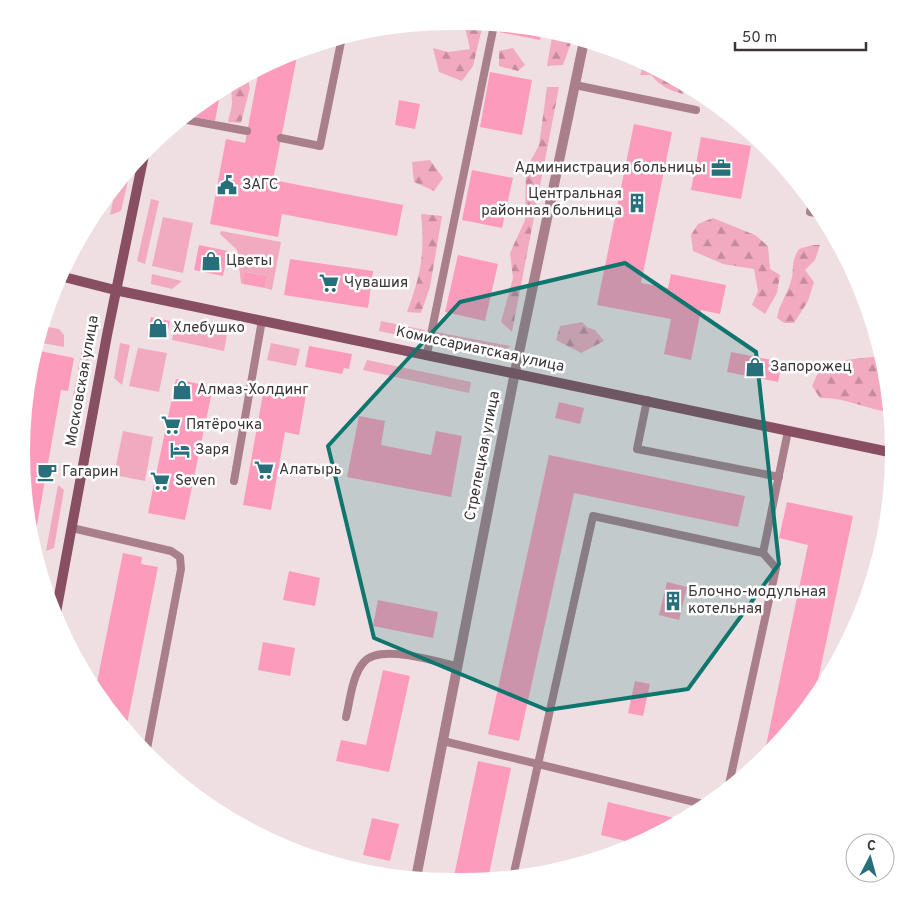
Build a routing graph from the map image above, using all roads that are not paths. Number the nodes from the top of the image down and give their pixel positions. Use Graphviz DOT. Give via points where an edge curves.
graph roads {
  1 [pos="493,31"];
  2 [pos="340,44"];
  3 [pos="583,47"];
  4 [pos="575,85"];
  5 [pos="696,110"];
  6 [pos="191,121"];
  7 [pos="247,131"];
  8 [pos="281,138"];
  9 [pos="141,166"];
  10 [pos="67,278"];
  11 [pos="115,290"];
  12 [pos="262,320"];
  13 [pos="427,354"];
  14 [pos="515,372"];
  15 [pos="647,400"];
  16 [pos="788,431"];
  17 [pos="885,451"];
  18 [pos="779,477"];
  19 [pos="234,480"];
  20 [pos="72,528"];
  21 [pos="763,553"];
  22 [pos="57,601"];
  23 [pos="457,666"];
  24 [pos="346,717"];
  25 [pos="443,741"];
  26 [pos="148,744"];
  27 [pos="537,764"];
  28 [pos="730,777"];
  29 [pos="697,803"];
  30 [pos="515,869"];
  31 [pos="417,871"];
  1 -- 13 [label="lane"];
  2 -- 8 [label="lane" via="320,146"];
  3 -- 4 [label="street, Стрелецкая улица"];
  4 -- 5 [label="lane"];
  4 -- 14 [label="street, Стрелецкая улица"];
  6 -- 7 [label="lane"];
  9 -- 11 [label="street, Московская улица"];
  10 -- 11 [label="street, Комиссариатская улица"];
  11 -- 12 [label="street, Комиссариатская улица"];
  11 -- 20 [label="street, Московская улица"];
  12 -- 13 [label="street, Комиссариатская улица"];
  12 -- 19 [label="lane"];
  13 -- 14 [label="street, Комиссариатская улица"];
  14 -- 15 [label="street, Комиссариатская улица"];
  14 -- 23 [label="street, Стрелецкая улица"];
  15 -- 16 [label="street, Комиссариатская улица"];
  15 -- 18 [label="lane" via="637,449"];
  16 -- 17 [label="street, Комиссариатская улица"];
  16 -- 18 [label="lane"];
  18 -- 21 [label="lane"];
  20 -- 22 [label="street, Московская улица"];
  20 -- 26 [label="lane" via="170,551 180,557 181,569"];
  21 -- 27 [label="lane" via="593,516"];
  21 -- 28 [label="lane" via="776,568"];
  23 -- 24 [label="lane" via="395,654 375,654 364,662 356,677"];
  23 -- 25 [label="street, Стрелецкая улица"];
  25 -- 27 [label="lane"];
  25 -- 31 [label="street, Стрелецкая улица"];
  27 -- 29 [label="lane"];
  27 -- 30 [label="lane"];
}
